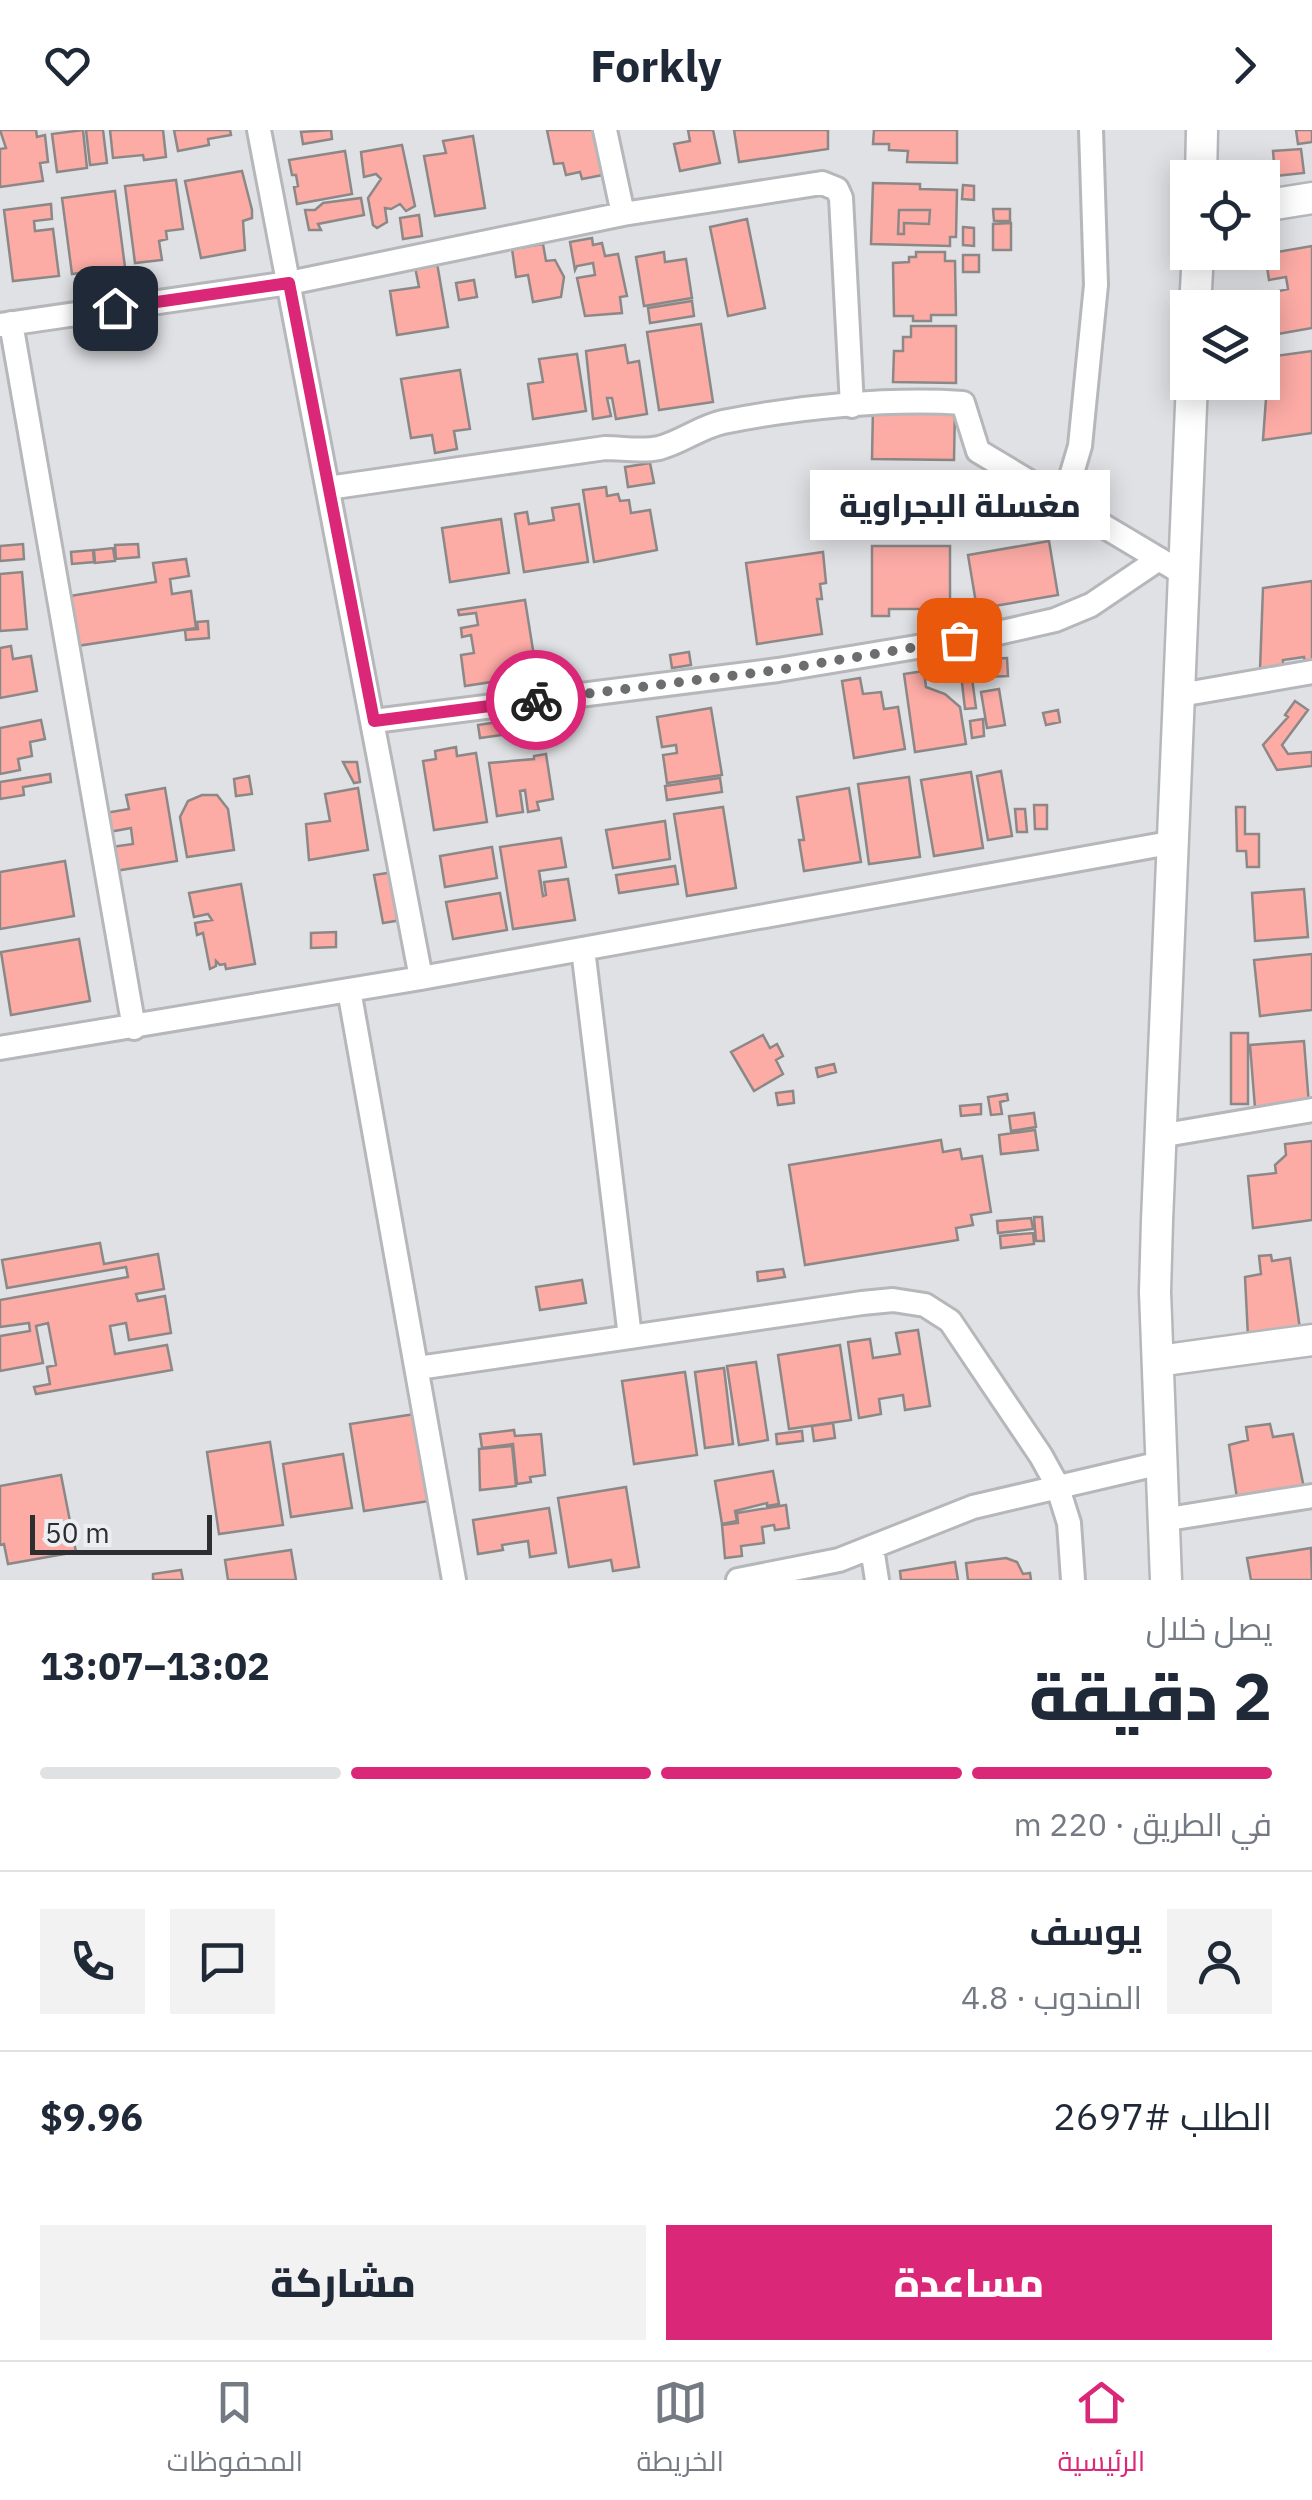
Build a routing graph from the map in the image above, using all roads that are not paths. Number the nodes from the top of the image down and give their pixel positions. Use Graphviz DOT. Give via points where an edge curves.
graph roads {
  1 [pos="260,130"];
  2 [pos="605,130"];
  3 [pos="1091,130"];
  4 [pos="1202,130"];
  5 [pos="1201,160"];
  6 [pos="1312,198"];
  7 [pos="1280,203"];
  8 [pos="623,214"];
  9 [pos="289,283"];
  10 [pos="6,324"];
  11 [pos="1190,400"];
  12 [pos="852,406"];
  13 [pos="328,488"];
  14 [pos="1064,500"];
  15 [pos="1171,566"];
  16 [pos="1312,672"];
  17 [pos="1180,695"];
  18 [pos="374,721"];
  19 [pos="1174,842"];
  20 [pos="583,949"];
  21 [pos="421,978"];
  22 [pos="349,990"];
  23 [pos="134,1028"];
  24 [pos="0,1048"];
  25 [pos="1312,1110"];
  26 [pos="1159,1136"];
  27 [pos="630,1337"];
  28 [pos="1312,1340"];
  29 [pos="1158,1361"];
  30 [pos="418,1368"];
  31 [pos="1161,1463"];
  32 [pos="1057,1485"];
  33 [pos="1312,1496"];
  34 [pos="1162,1520"];
  35 [pos="872,1548"];
  36 [pos="454,1580"];
  37 [pos="738,1580"];
  38 [pos="877,1580"];
  39 [pos="1074,1580"];
  40 [pos="1166,1580"];
  1 -- 9 [label="street"];
  2 -- 8 [label="street"];
  3 -- 14 [label="street" via="1096,285 1080,446"];
  4 -- 5 [label="street"];
  6 -- 7 [label="street"];
  8 -- 9 [label="street"];
  8 -- 12 [label="street" via="822,183 838,189"];
  9 -- 10 [label="street"];
  9 -- 13 [label="street"];
  10 -- 23 [label="street"];
  11 -- 15 [label="street"];
  12 -- 13 [label="street" via="730,420 648,450 605,448"];
  12 -- 14 [label="street" via="903,399 962,403 978,451"];
  13 -- 18 [label="street"];
  14 -- 15 [label="street"];
  15 -- 17 [label="street"];
  15 -- 18 [label="street" via="1055,620 989,635 778,670"];
  16 -- 17 [label="street"];
  17 -- 19 [label="street"];
  18 -- 21 [label="street"];
  19 -- 20 [label="street"];
  19 -- 26 [label="street"];
  20 -- 21 [label="street"];
  20 -- 27 [label="street"];
  21 -- 22 [label="street"];
  22 -- 23 [label="street"];
  22 -- 30 [label="street"];
  23 -- 24 [label="street"];
  25 -- 26 [label="street"];
  26 -- 29 [label="street"];
  27 -- 30 [label="street"];
  27 -- 32 [label="street" via="862,1303 925,1305 950,1321"];
  28 -- 29 [label="street"];
  29 -- 31 [label="street"];
  30 -- 36 [label="street"];
  31 -- 32 [label="street"];
  31 -- 34 [label="street"];
  32 -- 35 [label="street" via="973,1507"];
  32 -- 39 [label="street"];
  33 -- 34 [label="street"];
  34 -- 40 [label="street"];
  35 -- 37 [label="street"];
  35 -- 38 [label="street"];
}
